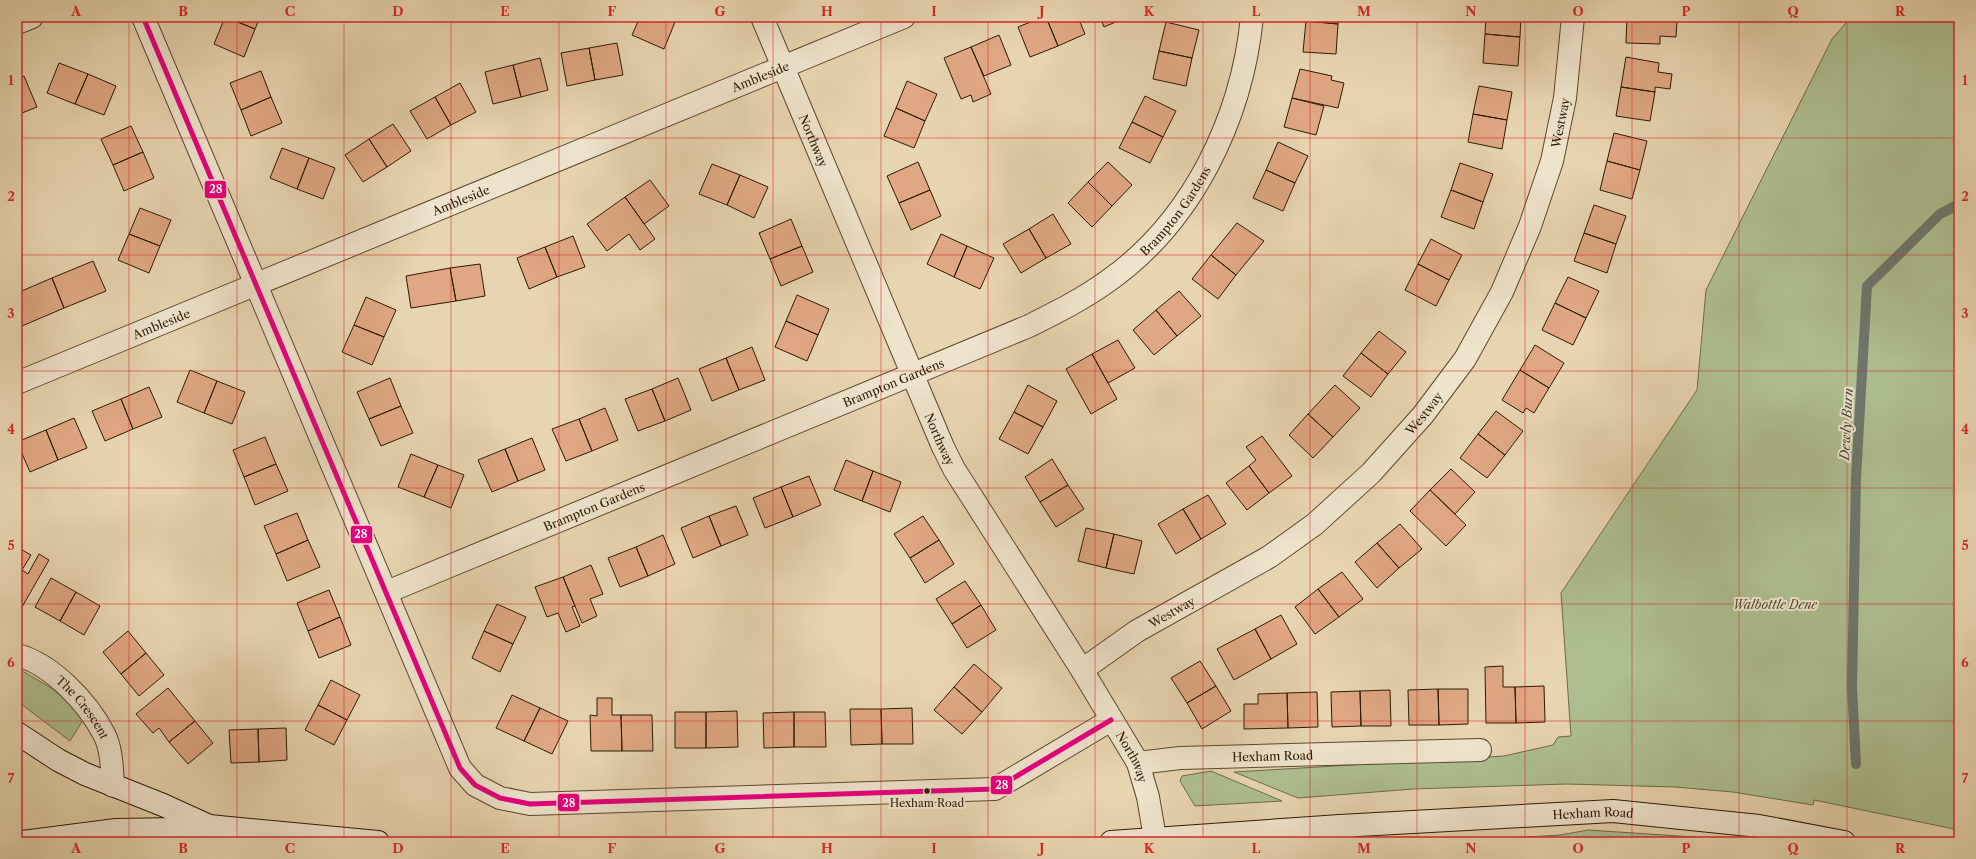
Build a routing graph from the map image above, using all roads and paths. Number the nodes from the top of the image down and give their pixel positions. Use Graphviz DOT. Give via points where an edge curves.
graph roads {
  1 [pos="32,17"];
  2 [pos="143,17"];
  3 [pos="762,17"];
  4 [pos="904,17"];
  5 [pos="1252,17"];
  6 [pos="1574,17"];
  7 [pos="17,23"];
  8 [pos="783,67"];
  9 [pos="256,284"];
  10 [pos="912,374"];
  11 [pos="17,382"];
  12 [pos="387,592"];
  13 [pos="17,655"];
  14 [pos="1082,670"];
  15 [pos="1111,720"];
  16 [pos="17,734"];
  17 [pos="1480,750"];
  18 [pos="1138,763"];
  19 [pos="113,786"];
  20 [pos="209,826"];
  21 [pos="1342,834"];
  22 [pos="1155,838"];
  23 [pos="23,842"];
  24 [pos="378,842"];
  25 [pos="1111,842"];
  26 [pos="1844,842"];
  1 -- 7 [label="street"];
  2 -- 9 [label="street"];
  3 -- 8 [label="street, Northway"];
  4 -- 8 [label="street, Ambleside"];
  5 -- 10 [label="street, Brampton Gardens" via="1249,44 1239,86 1223,135 1197,186 1141,253 1109,280 1073,304 1029,326"];
  6 -- 14 [label="street, Westway" via="1565,98 1552,161 1530,226 1494,306 1465,359 1432,403 1371,473 1315,524 1269,557 1138,631"];
  8 -- 9 [label="street, Ambleside"];
  8 -- 10 [label="street, Northway"];
  9 -- 11 [label="street, Ambleside"];
  9 -- 12 [label="street"];
  10 -- 12 [label="street, Brampton Gardens"];
  10 -- 14 [label="street, Northway" via="954,469"];
  12 -- 15 [label="street" via="460,768 475,786 500,798 530,804 995,789"];
  13 -- 19 [label="street, The Crescent" via="26,657 60,678 85,708 104,735"];
  14 -- 15 [label="street, Northway"];
  15 -- 18 [label="street, Northway"];
  16 -- 19 [label="street" via="58,760"];
  17 -- 18 [label="street, Hexham Road" via="1180,758"];
  18 -- 22 [label="street, Northway" via="1148,797"];
  19 -- 20 [label="street"];
  20 -- 23 [label="street" via="116,830"];
  20 -- 24 [label="street"];
  21 -- 22 [label="street, Hexham Road"];
  21 -- 26 [label="street, Hexham Road" via="1613,811 1759,826"];
  22 -- 25 [label="street, Hexham Road"];
}
